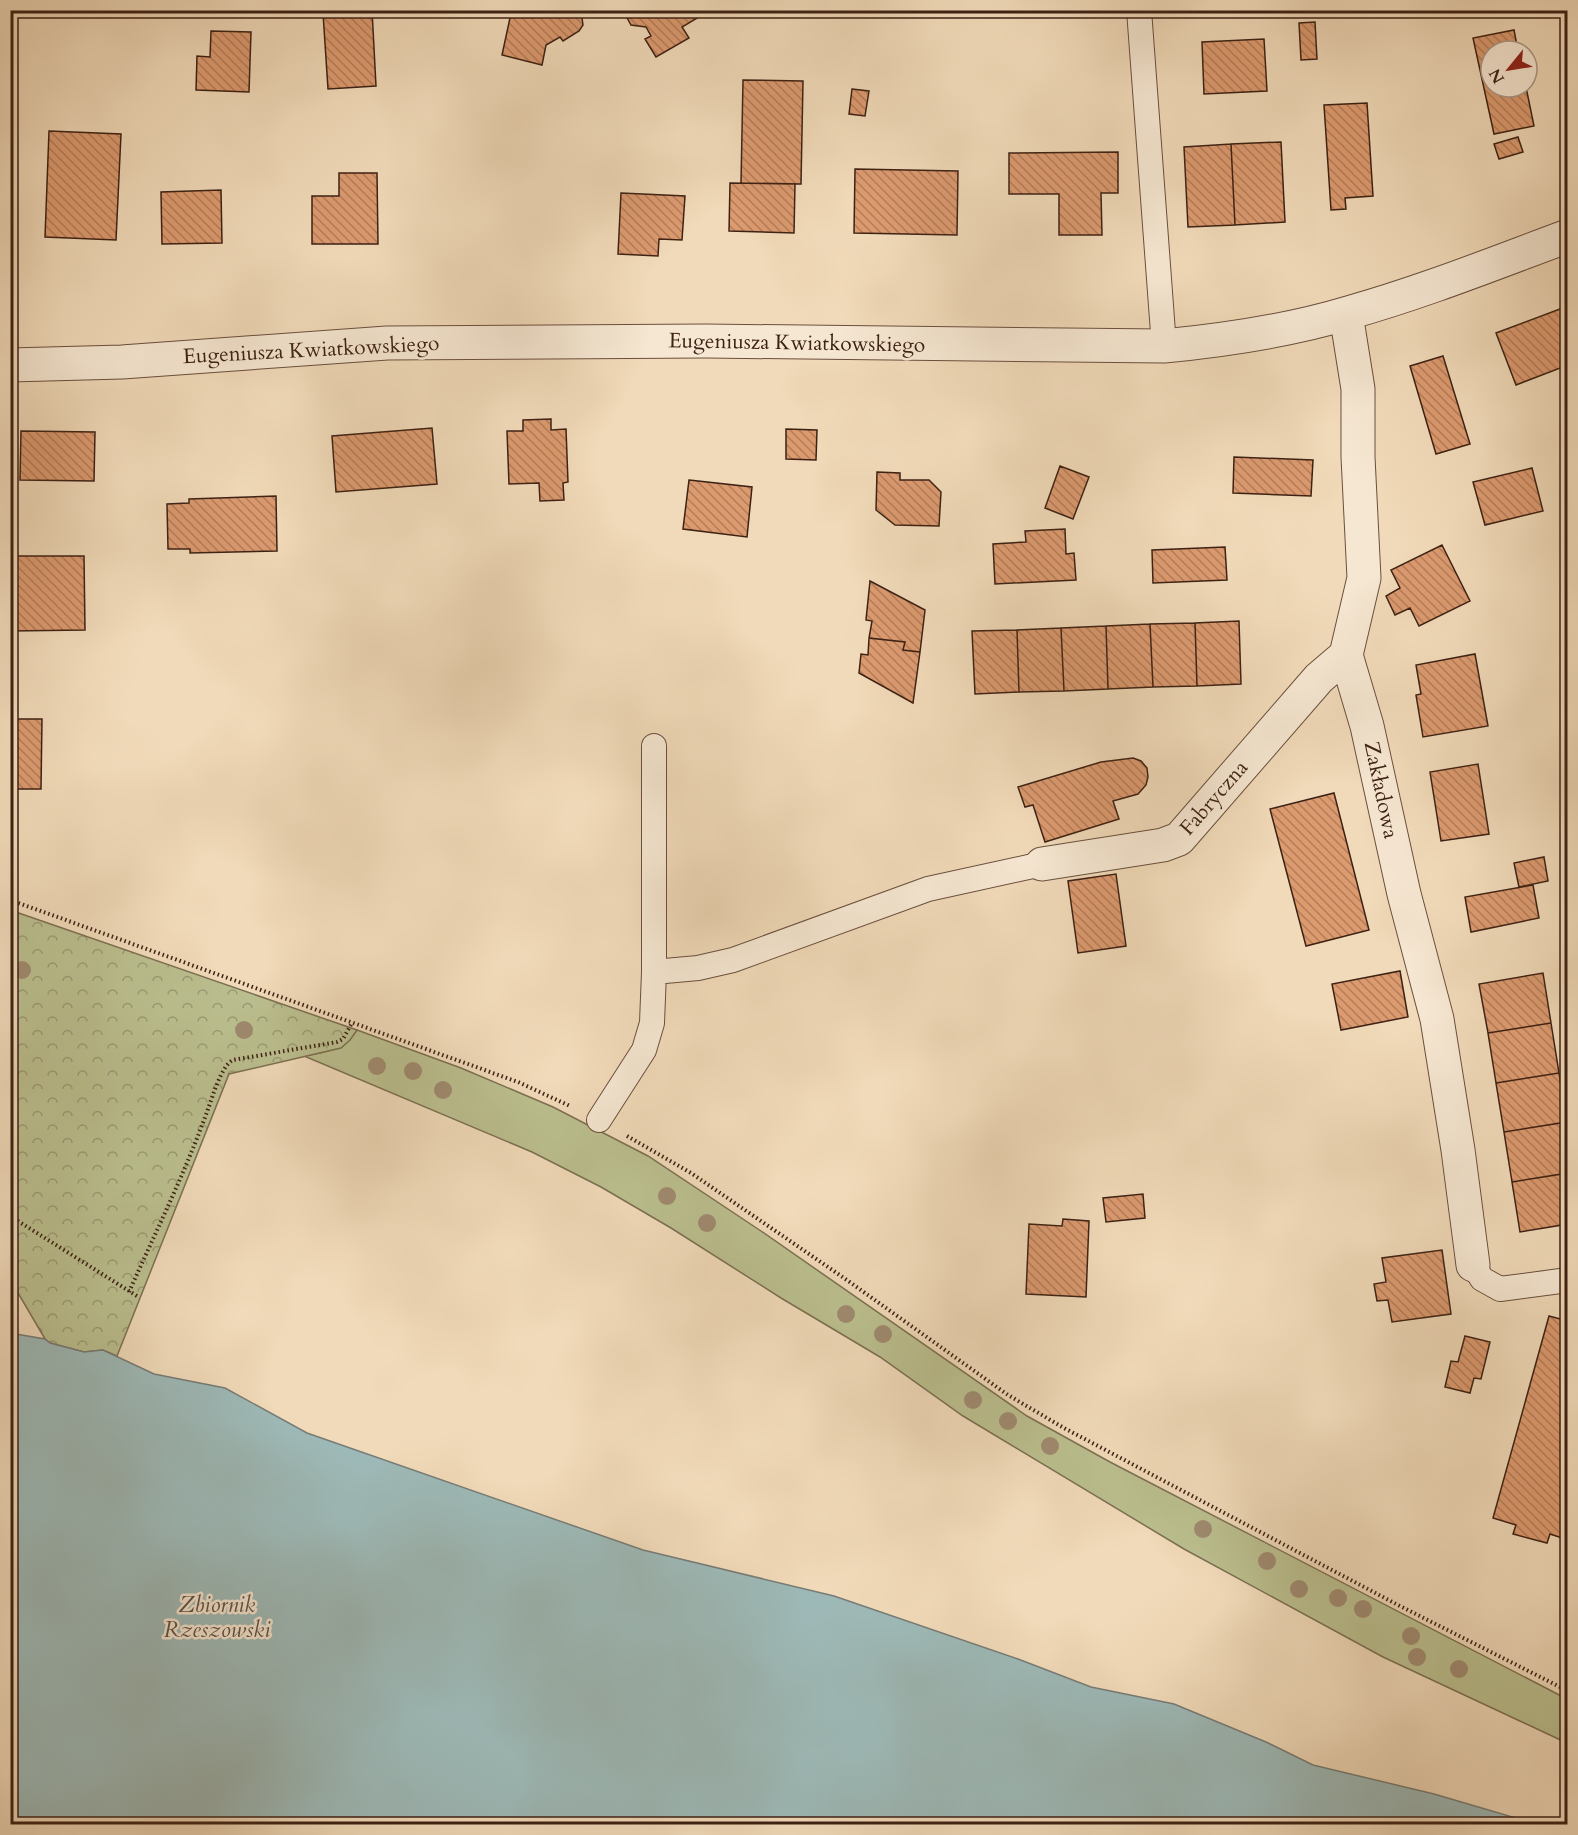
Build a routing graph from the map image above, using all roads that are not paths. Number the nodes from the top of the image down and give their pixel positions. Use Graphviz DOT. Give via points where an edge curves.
graph roads {
  1 [pos="1139,10"];
  2 [pos="1568,236"];
  3 [pos="1346,314"];
  4 [pos="1164,346"];
  5 [pos="10,365"];
  6 [pos="1346,656"];
  7 [pos="654,746"];
  8 [pos="1042,864"];
  9 [pos="654,972"];
  10 [pos="599,1120"];
  11 [pos="1473,1265"];
  12 [pos="1568,1280"];
  1 -- 4 [label="lane"];
  2 -- 3 [label="street, Eugeniusza Kwiatkowskiego"];
  3 -- 4 [label="street, Eugeniusza Kwiatkowskiego" via="1224,340"];
  3 -- 6 [label="street, Zakładowa" via="1358,389 1364,578"];
  4 -- 5 [label="street, Eugeniusza Kwiatkowskiego" via="387,343 122,362"];
  6 -- 8 [label="street, Fabryczna" via="1319,678 1179,839 1163,845"];
  6 -- 11 [label="street, Zakładowa" via="1367,726 1404,894 1437,1019"];
  7 -- 9 [label="lane"];
  8 -- 9 [label="lane" via="928,889 733,960"];
  9 -- 10 [label="lane" via="652,1023 644,1050"];
  11 -- 12 [label="lane" via="1482,1280 1500,1289"];
}
